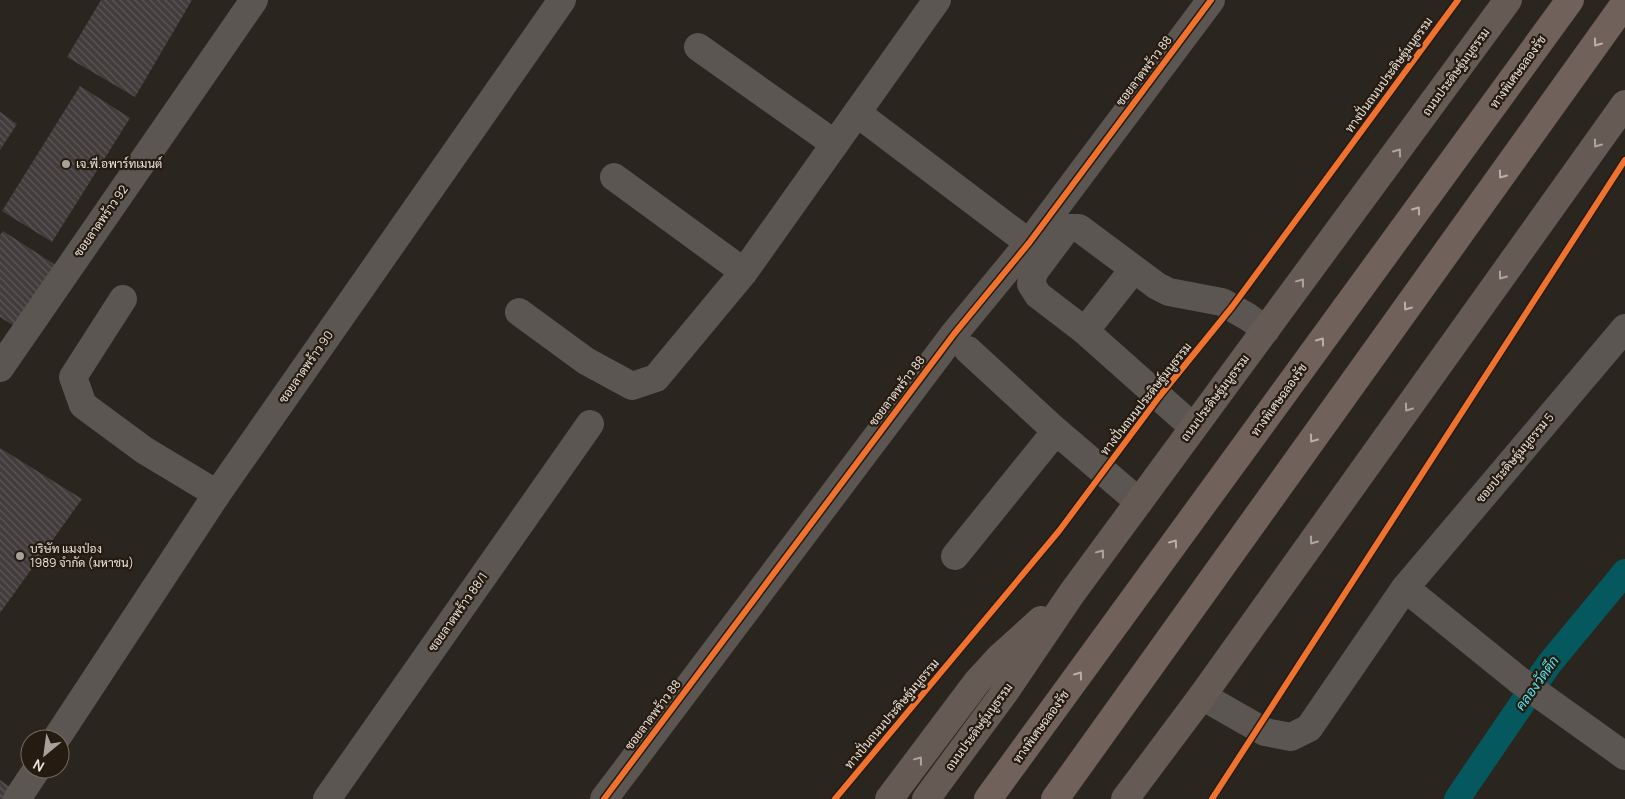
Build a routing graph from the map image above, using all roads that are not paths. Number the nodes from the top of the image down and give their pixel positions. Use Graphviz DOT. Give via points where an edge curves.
graph roads {
  1 [pos="254,0"];
  2 [pos="562,0"];
  3 [pos="1211,0"];
  4 [pos="1508,0"];
  5 [pos="1570,0"];
  6 [pos="929,3"];
  7 [pos="1625,3"];
  8 [pos="698,47"];
  9 [pos="1625,104"];
  10 [pos="857,113"];
  11 [pos="835,144"];
  12 [pos="614,177"];
  13 [pos="1029,243"];
  14 [pos="1133,270"];
  15 [pos="744,272"];
  16 [pos="123,299"];
  17 [pos="519,312"];
  18 [pos="1625,328"];
  19 [pos="1266,330"];
  20 [pos="1085,331"];
  21 [pos="968,350"];
  22 [pos="0,368"];
  23 [pos="590,424"];
  24 [pos="1193,426"];
  25 [pos="1056,430"];
  26 [pos="217,494"];
  27 [pos="1139,502"];
  28 [pos="955,556"];
  29 [pos="1404,588"];
  30 [pos="1072,592"];
  31 [pos="1202,696"];
  32 [pos="63,729"];
  33 [pos="1173,737"];
  34 [pos="1625,756"];
  35 [pos="30,779"];
  36 [pos="17,799"];
  37 [pos="326,799"];
  38 [pos="604,799"];
  39 [pos="890,799"];
  40 [pos="926,799"];
  41 [pos="988,799"];
  42 [pos="1056,799"];
  43 [pos="1125,799"];
  44 [pos="1143,799"];
  1 -- 22 [label="street, ซอยลาดพร้าว 92"];
  2 -- 26 [label="street, ซอยลาดพร้าว 90"];
  3 -- 13 [label="street, ซอยลาดพร้าว 88"];
  19 -- 4 [label="main road, ถนนประดิษฐ์มนูธรรม, one-way"];
  41 -- 5 [label="highway, ทางพิเศษฉลองรัช, one-way"];
  6 -- 10 [label="street"];
  7 -- 42 [label="highway, one-way"];
  8 -- 11 [label="street"];
  9 -- 31 [label="main road, one-way"];
  10 -- 11 [label="street"];
  10 -- 13 [label="street"];
  11 -- 15 [label="street"];
  12 -- 15 [label="street"];
  13 -- 38 [label="street, ซอยลาดพร้าว 88" via="954,334"];
  14 -- 19 [label="street" via="1169,292 1222,302"];
  14 -- 20 [label="street"];
  14 -- 20 [label="street" via="1079,228 1067,228 1034,272 1031,284 1038,295"];
  15 -- 17 [label="street" via="656,378 632,386 586,361"];
  16 -- 26 [label="street" via="73,377 83,405 144,450"];
  18 -- 29 [label="street, ซอยประดิษฐ์มนูธรรม 5"];
  19 -- 24 [label="main road, ถนนประดิษฐ์มนูธรรม"];
  20 -- 24 [label="street"];
  21 -- 25 [label="street"];
  23 -- 37 [label="street, ซอยลาดพร้าว 88/1"];
  24 -- 27 [label="main road, ถนนประดิษฐ์มนูธรรม"];
  25 -- 27 [label="street"];
  25 -- 28 [label="street"];
  26 -- 32 [label="street, ซอยลาดพร้าว 90"];
  30 -- 27 [label="main road, ถนนประดิษฐ์มนูธรรม, one-way"];
  29 -- 31 [label="street, ซอยประดิษฐ์มนูธรรม 5" via="1309,728 1291,737 1265,732"];
  29 -- 34 [label="street" via="1520,681"];
  39 -- 30 [label="main road, one-way" via="977,682"];
  30 -- 40 [label="main road, ถนนประดิษฐ์มนูธรรม" via="1005,692"];
  31 -- 33 [label="main road"];
  33 -- 43 [label="main road"];
  33 -- 44 [label="main road"];
  35 -- 36 [label="street"];
}
